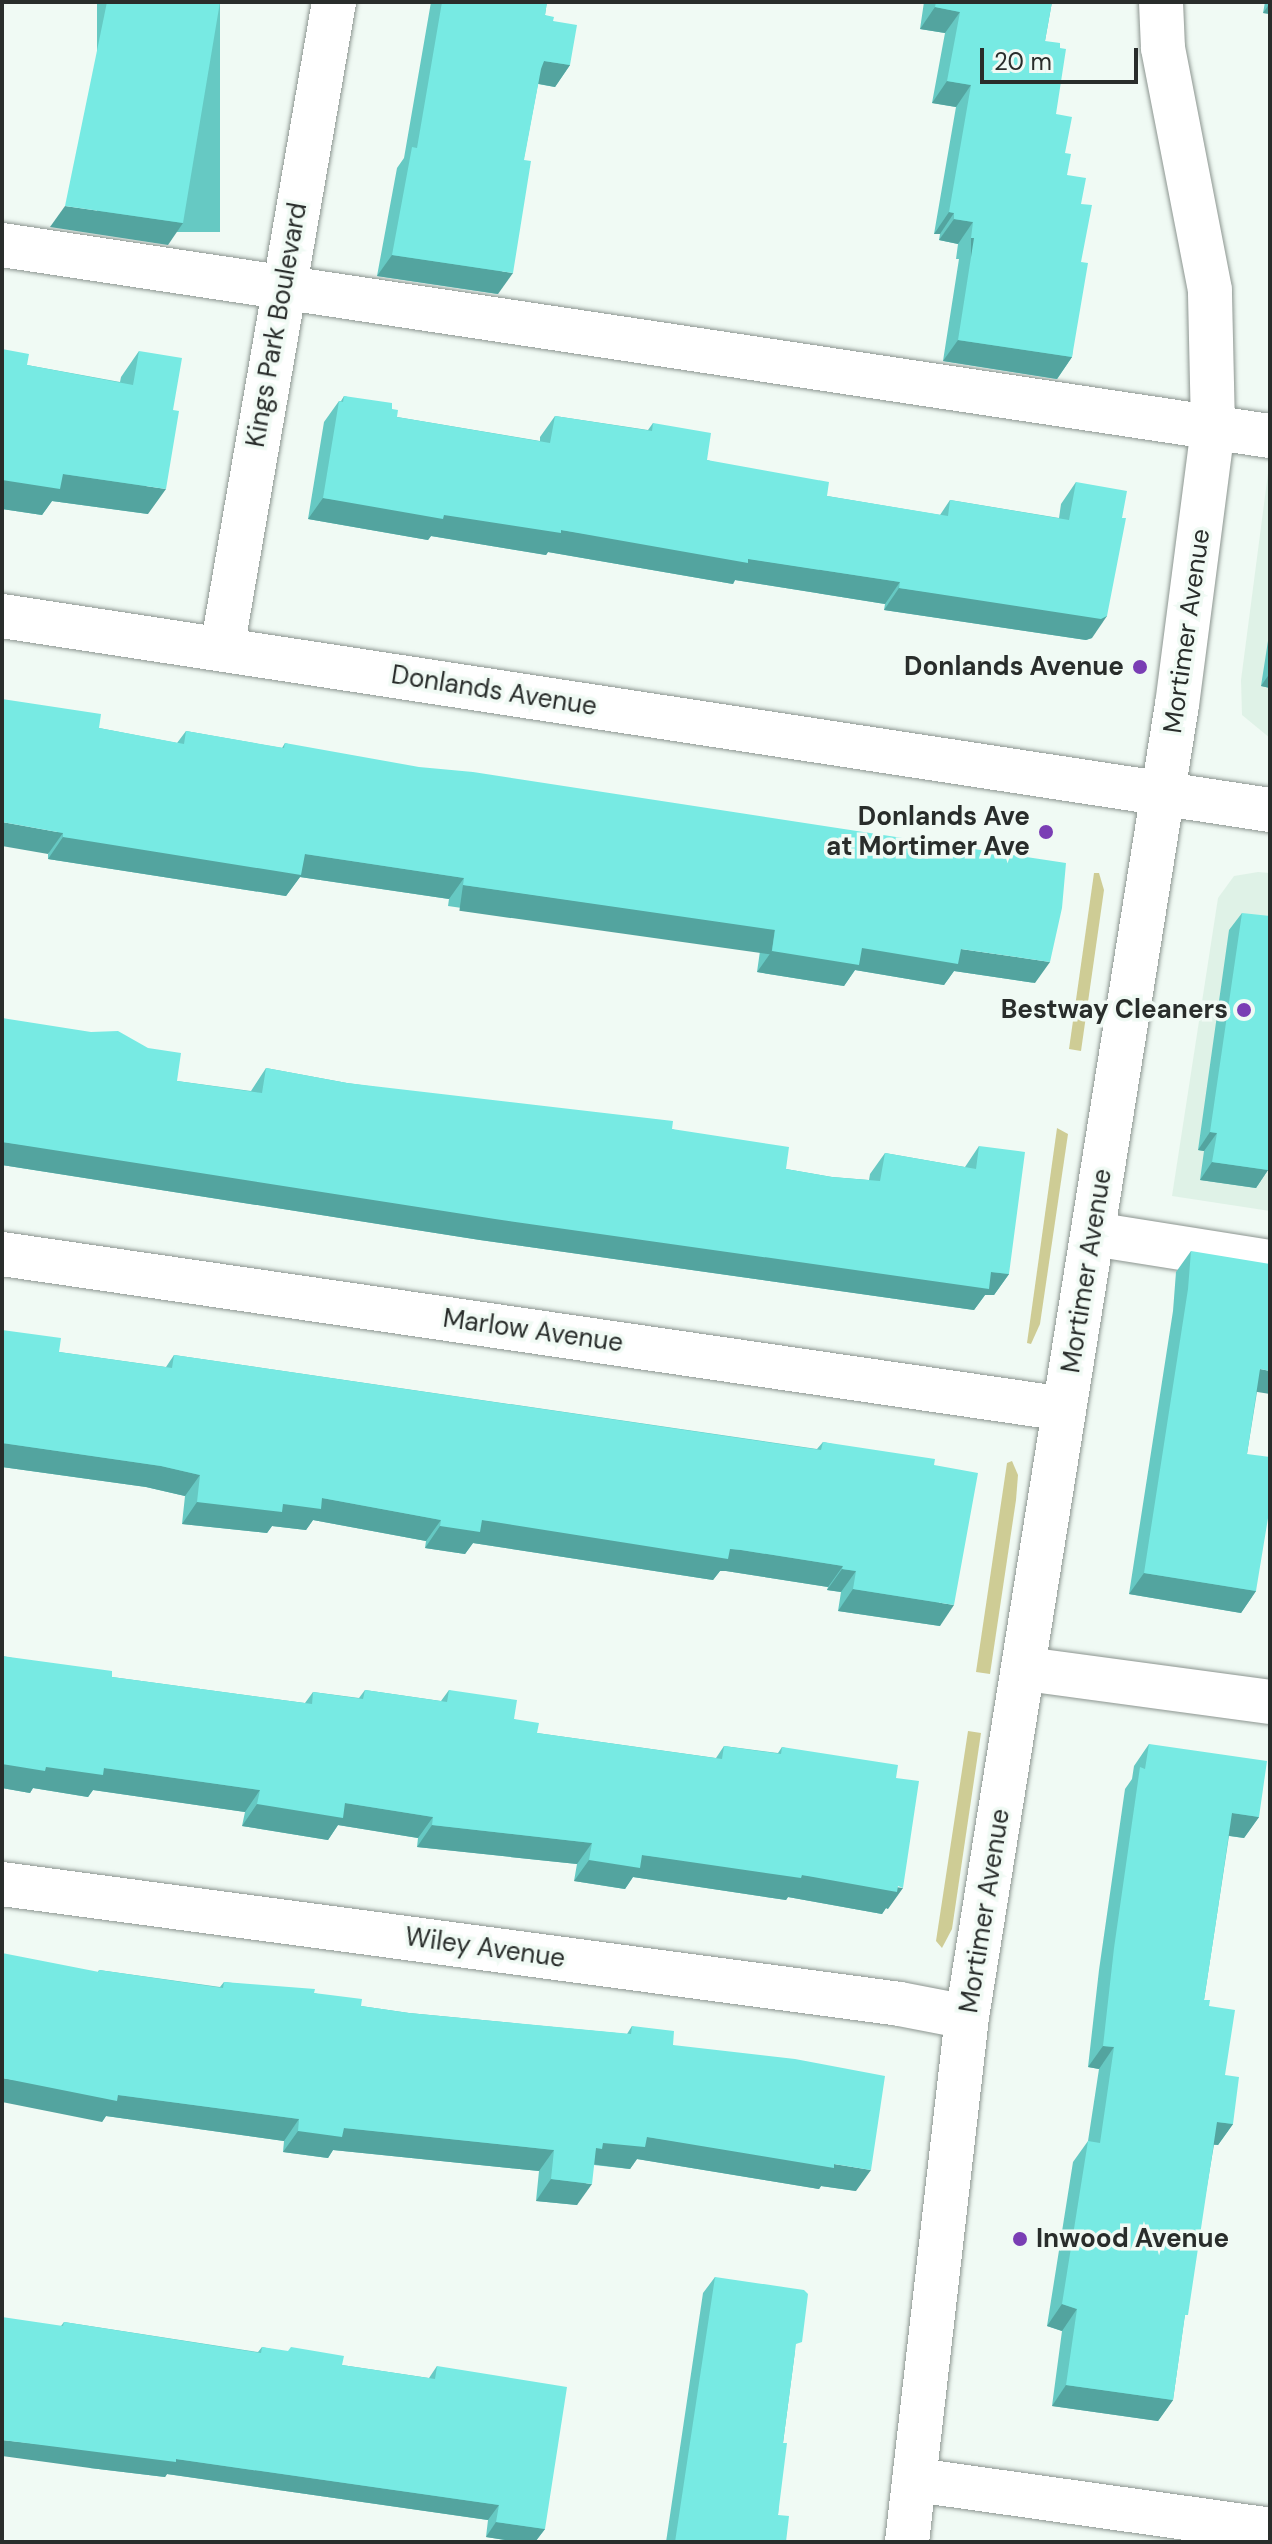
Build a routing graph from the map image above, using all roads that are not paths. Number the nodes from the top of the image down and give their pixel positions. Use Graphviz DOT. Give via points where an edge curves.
graph roads {
  1 [pos="334,2"];
  2 [pos="1161,2"];
  3 [pos="2,245"];
  4 [pos="283,287"];
  5 [pos="1213,427"];
  6 [pos="1270,436"];
  7 [pos="2,616"];
  8 [pos="222,649"];
  9 [pos="1163,793"];
  10 [pos="1270,810"];
  11 [pos="1093,1234"];
  12 [pos="2,1254"];
  13 [pos="1270,1262"];
  14 [pos="1064,1409"];
  15 [pos="1026,1669"];
  16 [pos="1270,1702"];
  17 [pos="2,1884"];
  18 [pos="967,2017"];
  19 [pos="916,2480"];
  20 [pos="1270,2530"];
  21 [pos="907,2542"];
  1 -- 4 [label="street, Kings Park Boulevard"];
  2 -- 5 [label="street, Mortimer Avenue" via="1163,48 1210,290"];
  3 -- 4 [label="street"];
  4 -- 5 [label="street"];
  4 -- 8 [label="street, Kings Park Boulevard"];
  5 -- 6 [label="street"];
  5 -- 9 [label="street, Mortimer Avenue"];
  7 -- 8 [label="street, Donlands Avenue"];
  8 -- 9 [label="street, Donlands Avenue"];
  9 -- 10 [label="street, Donlands Avenue"];
  9 -- 11 [label="street, Mortimer Avenue"];
  11 -- 13 [label="street"];
  11 -- 14 [label="street, Mortimer Avenue"];
  12 -- 14 [label="street, Marlow Avenue"];
  14 -- 15 [label="street, Mortimer Avenue"];
  15 -- 16 [label="street"];
  15 -- 18 [label="street, Mortimer Avenue"];
  17 -- 18 [label="street, Wiley Avenue"];
  18 -- 19 [label="street, Mortimer Avenue"];
  19 -- 20 [label="street"];
  19 -- 21 [label="street, Mortimer Avenue"];
}
